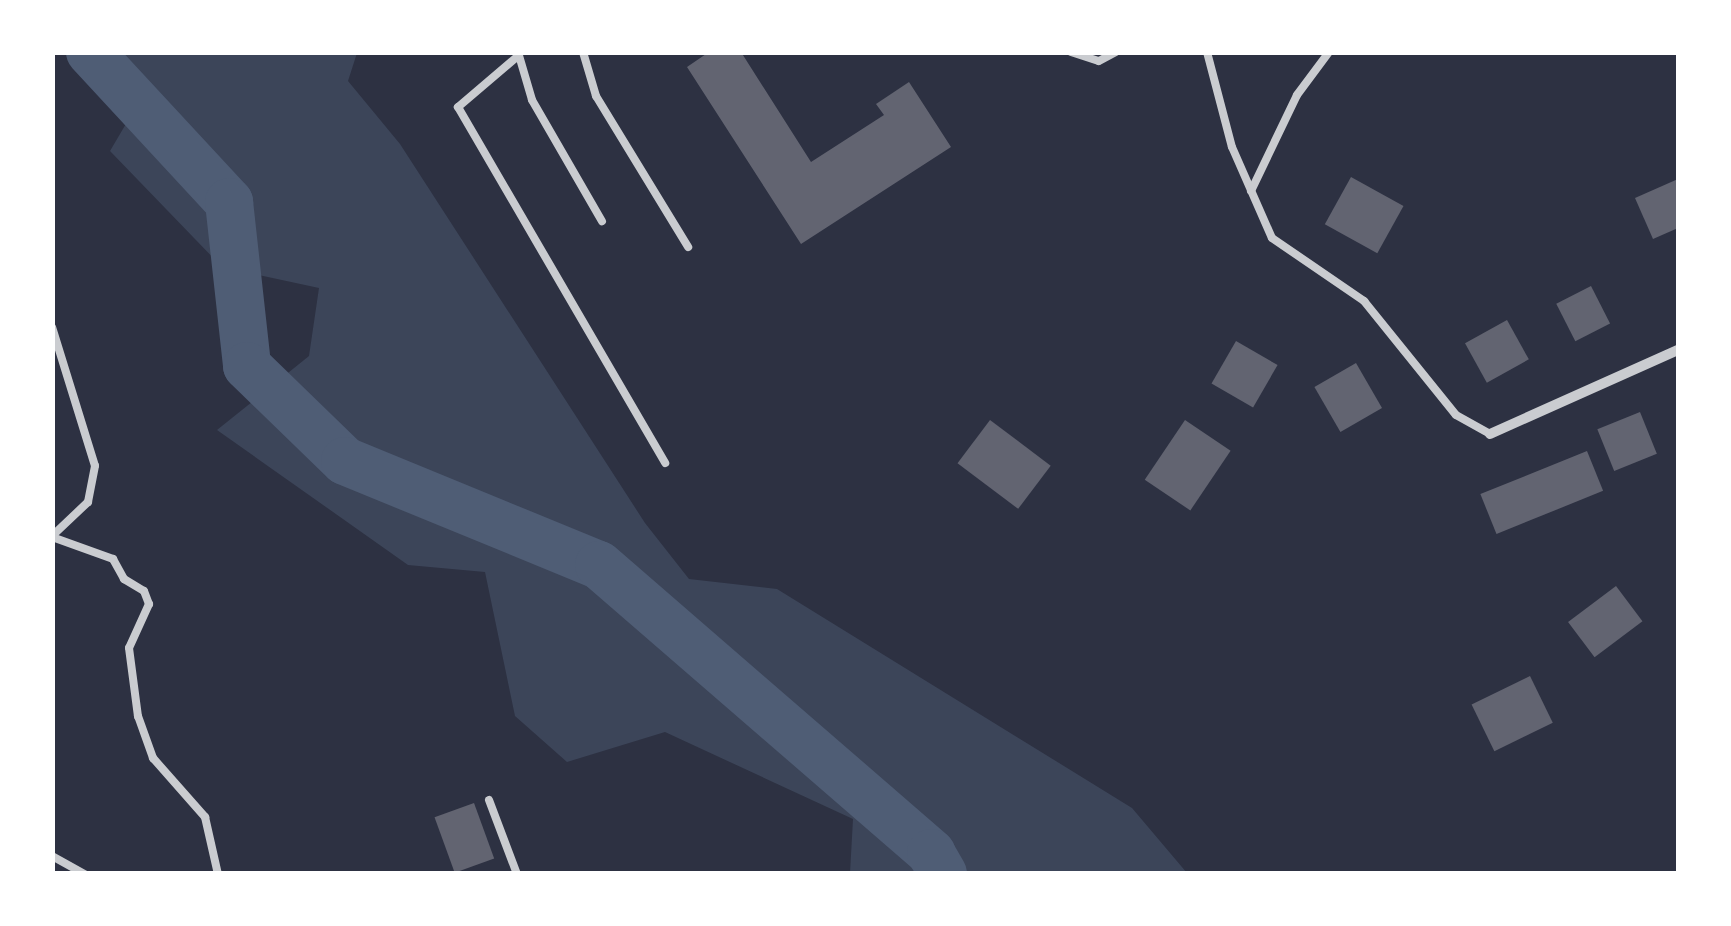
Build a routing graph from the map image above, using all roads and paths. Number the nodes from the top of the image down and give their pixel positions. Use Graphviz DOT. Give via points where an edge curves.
graph roads {
  1 [pos="583,52"];
  2 [pos="1071,52"];
  3 [pos="1116,52"];
  4 [pos="1207,52"];
  5 [pos="1330,52"];
  6 [pos="518,54"];
  7 [pos="1251,191"];
  8 [pos="602,221"];
  9 [pos="688,246"];
  10 [pos="52,327"];
  11 [pos="1678,350"];
  12 [pos="1490,434"];
  13 [pos="665,463"];
  14 [pos="52,536"];
  15 [pos="489,800"];
  16 [pos="52,856"];
  17 [pos="86,874"];
  18 [pos="218,874"];
  19 [pos="517,874"];
  1 -- 9 [label="lane" via="596,96"];
  2 -- 3 [label="lane" via="1099,61"];
  4 -- 7 [label="lane"];
  5 -- 7 [label="lane" via="1297,95"];
  6 -- 8 [label="lane" via="532,100"];
  6 -- 13 [label="lane" via="458,107"];
  7 -- 12 [label="lane" via="1272,238 1364,301 1456,415"];
  10 -- 14 [label="lane" via="96,466 88,502"];
  11 -- 12 [label="street"];
  14 -- 18 [label="lane" via="113,559 124,578 144,591 150,604 129,648 138,716 153,758 204,817"];
  15 -- 19 [label="lane"];
  16 -- 17 [label="lane"];
}
